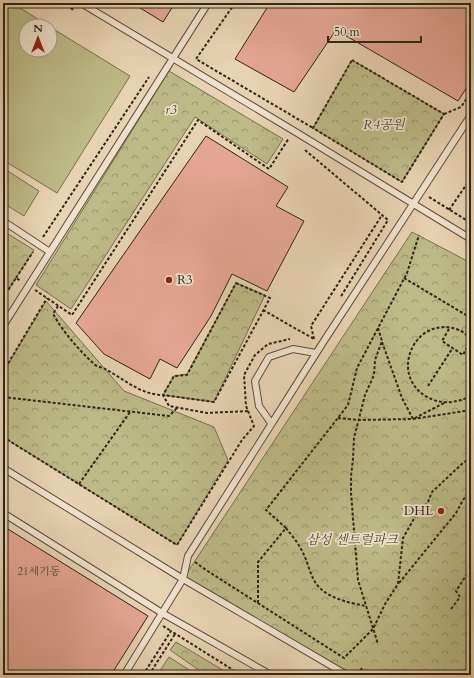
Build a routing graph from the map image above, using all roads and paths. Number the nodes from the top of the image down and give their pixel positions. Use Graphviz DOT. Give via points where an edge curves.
graph roads {
  1 [pos="62,3"];
  2 [pos="81,3"];
  3 [pos="208,3"];
  4 [pos="235,3"];
  5 [pos="75,11"];
  6 [pos="172,59"];
  7 [pos="152,73"];
  8 [pos="471,92"];
  9 [pos="444,114"];
  10 [pos="471,115"];
  11 [pos="313,128"];
  12 [pos="290,137"];
  13 [pos="302,146"];
  14 [pos="471,178"];
  15 [pos="421,192"];
  16 [pos="413,204"];
  17 [pos="448,210"];
  18 [pos="382,215"];
  19 [pos="3,221"];
  20 [pos="471,223"];
  21 [pos="419,235"];
  22 [pos="471,239"];
  23 [pos="40,241"];
  24 [pos="36,248"];
  25 [pos="50,252"];
  26 [pos="16,278"];
  27 [pos="404,278"];
  28 [pos="28,285"];
  29 [pos="3,298"];
  30 [pos="47,298"];
  31 [pos="339,300"];
  32 [pos="58,306"];
  33 [pos="263,310"];
  34 [pos="471,318"];
  35 [pos="3,326"];
  36 [pos="378,328"];
  37 [pos="450,328"];
  38 [pos="318,332"];
  39 [pos="314,339"];
  40 [pos="294,340"];
  41 [pos="311,340"];
  42 [pos="471,340"];
  43 [pos="382,341"];
  44 [pos="322,344"];
  45 [pos="452,349"];
  46 [pos="316,353"];
  47 [pos="3,372"];
  48 [pos="428,386"];
  49 [pos="163,396"];
  50 [pos="471,396"];
  51 [pos="3,397"];
  52 [pos="444,403"];
  53 [pos="178,408"];
  54 [pos="471,410"];
  55 [pos="248,411"];
  56 [pos="130,412"];
  57 [pos="338,418"];
  58 [pos="413,419"];
  59 [pos="358,420"];
  60 [pos="271,424"];
  61 [pos="3,437"];
  62 [pos="471,459"];
  63 [pos="3,468"];
  64 [pos="79,484"];
  65 [pos="471,490"];
  66 [pos="3,513"];
  67 [pos="286,528"];
  68 [pos="188,556"];
  69 [pos="471,568"];
  70 [pos="183,579"];
  71 [pos="398,584"];
  72 [pos="258,603"];
  73 [pos="366,606"];
  74 [pos="451,609"];
  75 [pos="162,613"];
  76 [pos="373,629"];
  77 [pos="175,634"];
  78 [pos="378,644"];
  79 [pos="362,668"];
  80 [pos="124,675"];
  81 [pos="143,675"];
  82 [pos="149,675"];
  83 [pos="241,675"];
  84 [pos="271,675"];
  85 [pos="347,675"];
  86 [pos="358,675"];
  1 -- 5 [label="path"];
  2 -- 6 [label="lane"];
  3 -- 6 [label="lane"];
  4 -- 11 [label="path" via="196,59"];
  6 -- 16 [label="lane"];
  6 -- 25 [label="lane"];
  7 -- 23 [label="path"];
  8 -- 9 [label="path" via="461,107"];
  9 -- 11 [label="path" via="402,182"];
  9 -- 11 [label="path" via="352,60"];
  10 -- 15 [label="lane"];
  12 -- 32 [label="path" via="269,168 198,120 72,315"];
  13 -- 18 [label="path"];
  14 -- 17 [label="path"];
  15 -- 16 [label="lane"];
  15 -- 17 [label="path"];
  16 -- 22 [label="lane"];
  16 -- 44 [label="lane"];
  17 -- 20 [label="path"];
  18 -- 31 [label="path" via="388,220"];
  18 -- 39 [label="path" via="311,326"];
  19 -- 25 [label="lane"];
  21 -- 27 [label="path"];
  24 -- 26 [label="path"];
  25 -- 28 [label="lane"];
  26 -- 28 [label="path"];
  26 -- 29 [label="path"];
  27 -- 34 [label="path"];
  27 -- 36 [label="path"];
  28 -- 30 [label="path"];
  28 -- 35 [label="lane"];
  30 -- 32 [label="path"];
  30 -- 47 [label="path"];
  32 -- 49 [label="path" via="53,314 63,331 95,365 144,392"];
  33 -- 39 [label="path"];
  33 -- 49 [label="path" via="214,402"];
  33 -- 49 [label="path" via="270,298 236,283 187,375 174,376"];
  36 -- 43 [label="path"];
  36 -- 57 [label="path" via="357,368 348,405"];
  37 -- 42 [label="path" via="459,330"];
  37 -- 45 [label="path" via="442,341"];
  37 -- 52 [label="path" via="431,329 416,342 409,356 408,368 411,381 423,394"];
  38 -- 39 [label="path"];
  39 -- 41 [label="path"];
  39 -- 44 [label="path"];
  40 -- 55 [label="path" via="268,344 254,356 244,375"];
  42 -- 45 [label="path" via="463,356"];
  43 -- 58 [label="path" via="402,398"];
  43 -- 59 [label="path" via="374,375"];
  44 -- 46 [label="lane"];
  45 -- 48 [label="path"];
  46 -- 60 [label="lane"];
  46 -- 60 [label="lane" via="293,349 269,357 255,381 259,406"];
  49 -- 53 [label="path" via="169,406"];
  50 -- 52 [label="path"];
  51 -- 56 [label="path"];
  52 -- 58 [label="path"];
  53 -- 55 [label="path" via="207,413"];
  53 -- 56 [label="path" via="169,416"];
  54 -- 58 [label="path"];
  55 -- 64 [label="path" via="254,426 242,440 178,544"];
  56 -- 64 [label="path"];
  57 -- 59 [label="path"];
  57 -- 67 [label="path" via="266,510"];
  58 -- 59 [label="path"];
  59 -- 73 [label="path" via="354,438 351,493 358,580"];
  60 -- 68 [label="lane"];
  61 -- 64 [label="path"];
  62 -- 71 [label="path" via="464,462 432,492 428,502 415,516 403,538"];
  63 -- 70 [label="lane"];
  65 -- 71 [label="path" via="456,513"];
  66 -- 75 [label="lane"];
  67 -- 72 [label="path" via="258,562"];
  67 -- 73 [label="path" via="302,551 318,587 337,598"];
  68 -- 70 [label="lane"];
  68 -- 72 [label="path"];
  69 -- 74 [label="path" via="456,591 460,597"];
  70 -- 75 [label="lane"];
  70 -- 85 [label="lane"];
  71 -- 76 [label="path"];
  72 -- 76 [label="path" via="344,658"];
  73 -- 76 [label="path"];
  75 -- 80 [label="lane"];
  75 -- 84 [label="lane"];
  76 -- 78 [label="path"];
  77 -- 81 [label="path" via="171,631"];
  77 -- 82 [label="path"];
  77 -- 83 [label="path"];
  79 -- 86 [label="path"];
}
